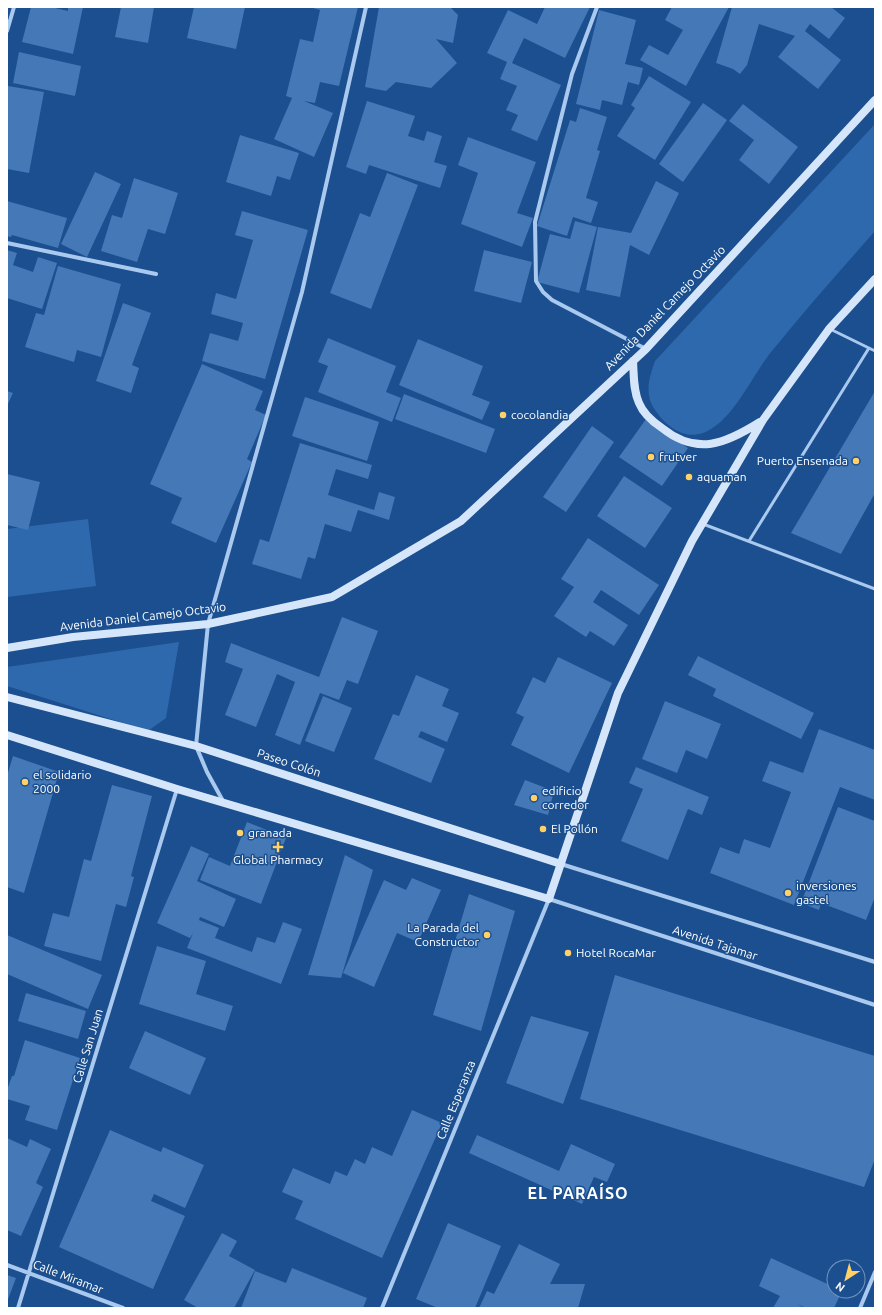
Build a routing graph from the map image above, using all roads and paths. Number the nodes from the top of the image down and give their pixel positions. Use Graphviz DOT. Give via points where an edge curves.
graph roads {
  1 [pos="14,7"];
  2 [pos="366,7"];
  3 [pos="597,7"];
  4 [pos="7,31"];
  5 [pos="875,100"];
  6 [pos="7,243"];
  7 [pos="156,274"];
  8 [pos="875,279"];
  9 [pos="829,329"];
  10 [pos="869,348"];
  11 [pos="646,349"];
  12 [pos="875,351"];
  13 [pos="633,361"];
  14 [pos="763,420"];
  15 [pos="702,524"];
  16 [pos="749,541"];
  17 [pos="875,588"];
  18 [pos="208,624"];
  19 [pos="7,648"];
  20 [pos="7,697"];
  21 [pos="7,735"];
  22 [pos="196,746"];
  23 [pos="177,789"];
  24 [pos="223,801"];
  25 [pos="561,864"];
  26 [pos="549,899"];
  27 [pos="875,962"];
  28 [pos="875,1005"];
  29 [pos="7,1264"];
  30 [pos="875,1272"];
  31 [pos="30,1273"];
  32 [pos="18,1308"];
  33 [pos="123,1308"];
  34 [pos="382,1308"];
  35 [pos="860,1308"];
  1 -- 4 [label="street"];
  2 -- 18 [label="street" via="302,292"];
  3 -- 11 [label="street" via="572,74 535,222 536,282 552,300"];
  5 -- 11 [label="main road, Avenida Daniel Camejo Octavio"];
  6 -- 7 [label="street"];
  8 -- 9 [label="main road"];
  9 -- 10 [label="lane"];
  9 -- 14 [label="main road"];
  10 -- 12 [label="lane"];
  10 -- 16 [label="lane"];
  11 -- 13 [label="main road, Avenida Daniel Camejo Octavio"];
  13 -- 14 [label="main road" via="634,387 639,404 652,420 669,434 686,443 705,445 726,440"];
  13 -- 18 [label="main road, Avenida Daniel Camejo Octavio" via="461,521 332,596"];
  14 -- 15 [label="main road"];
  15 -- 16 [label="lane"];
  15 -- 25 [label="main road" via="618,693"];
  16 -- 17 [label="lane"];
  18 -- 19 [label="main road, Avenida Daniel Camejo Octavio" via="73,637"];
  18 -- 22 [label="street"];
  20 -- 22 [label="main road, Paseo Colón"];
  21 -- 23 [label="main road"];
  22 -- 24 [label="street"];
  22 -- 25 [label="main road, Paseo Colón"];
  23 -- 24 [label="main road"];
  23 -- 31 [label="street, Calle San Juan"];
  24 -- 26 [label="main road"];
  25 -- 26 [label="main road"];
  25 -- 27 [label="street"];
  26 -- 28 [label="street, Avenida Tajamar"];
  26 -- 34 [label="street, Calle Esperanza"];
  29 -- 31 [label="street, Calle Miramar"];
  30 -- 35 [label="street"];
  31 -- 32 [label="street, Calle San Juan"];
  31 -- 33 [label="street, Calle Miramar"];
}
